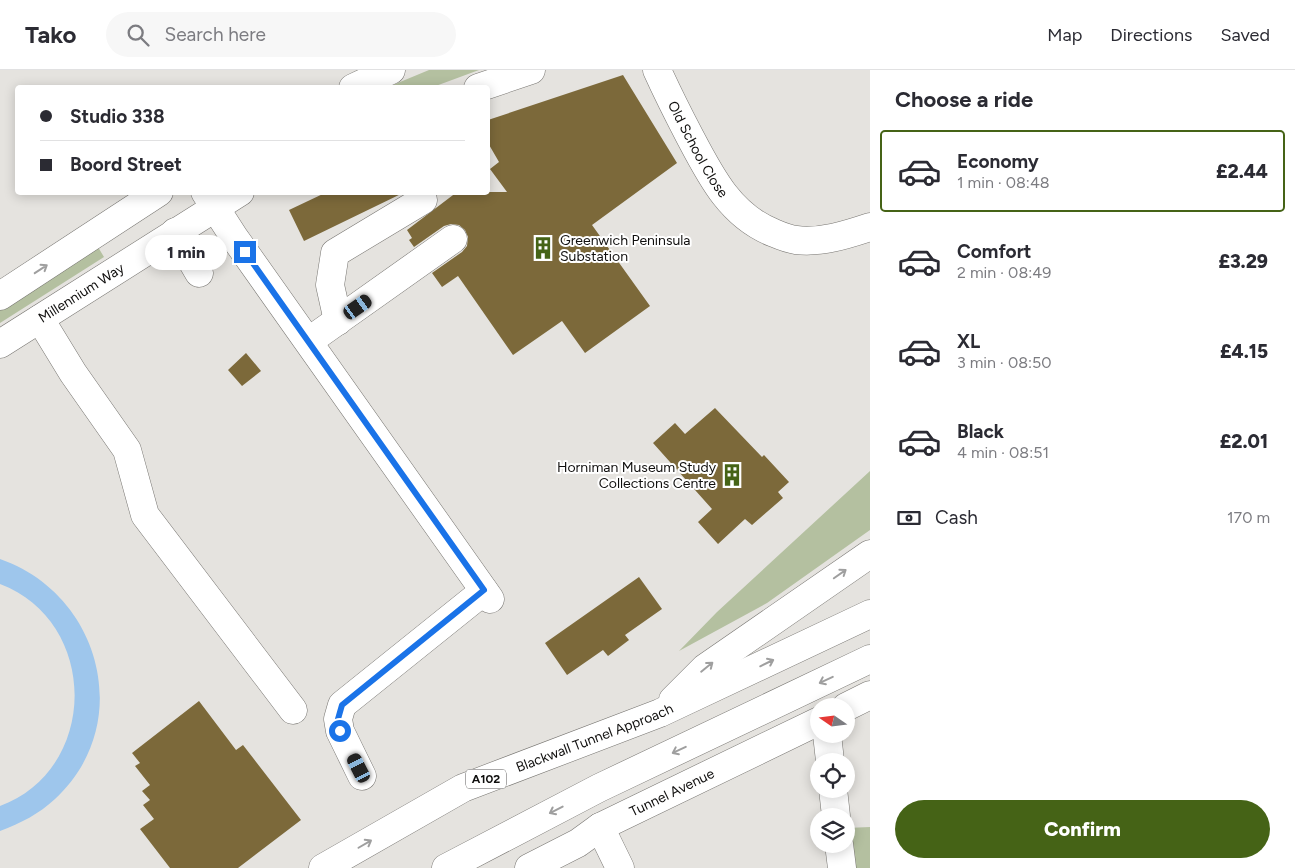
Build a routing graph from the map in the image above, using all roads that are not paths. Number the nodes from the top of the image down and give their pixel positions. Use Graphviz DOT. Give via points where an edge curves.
graph roads {
  1 [pos="391,70"];
  2 [pos="531,70"];
  3 [pos="657,70"];
  4 [pos="359,85"];
  5 [pos="487,85"];
  6 [pos="154,195"];
  7 [pos="229,195"];
  8 [pos="210,200"];
  9 [pos="423,200"];
  10 [pos="870,227"];
  11 [pos="176,232"];
  12 [pos="453,239"];
  13 [pos="199,273"];
  14 [pos="0,296"];
  15 [pos="40,319"];
  16 [pos="338,321"];
  17 [pos="309,341"];
  18 [pos="0,344"];
  19 [pos="870,554"];
  20 [pos="870,614"];
  21 [pos="870,659"];
  22 [pos="870,696"];
  23 [pos="855,703"];
  24 [pos="293,710"];
  25 [pos="660,713"];
  26 [pos="810,725"];
  27 [pos="362,776"];
  28 [pos="600,827"];
  29 [pos="840,853"];
  30 [pos="323,868"];
  31 [pos="446,868"];
  32 [pos="528,868"];
  33 [pos="620,868"];
  34 [pos="842,868"];
  1 -- 4 [label="main road"];
  2 -- 5 [label="main road"];
  3 -- 10 [label="main road, Old School Close" via="709,174 748,220 795,240 816,241"];
  14 -- 6 [label="main road, one-way"];
  7 -- 8 [label="main road, Millennium Way"];
  8 -- 11 [label="main road, Millennium Way"];
  8 -- 17 [label="main road"];
  9 -- 16 [label="main road" via="335,253 330,286"];
  11 -- 13 [label="main road"];
  11 -- 15 [label="main road, Millennium Way"];
  12 -- 16 [label="main road"];
  15 -- 18 [label="main road, Millennium Way"];
  15 -- 24 [label="main road" via="127,450 145,515"];
  16 -- 17 [label="main road"];
  17 -- 27 [label="main road" via="487,595 454,615 342,705 338,719 340,731"];
  25 -- 19 [label="main road, one-way" via="705,668"];
  25 -- 20 [label="main road, Blackwall Tunnel Approach / A102, one-way"];
  21 -- 31 [label="main road, one-way" via="599,788"];
  22 -- 23 [label="main road"];
  30 -- 25 [label="main road, Blackwall Tunnel Approach / A102, one-way" via="463,788"];
  26 -- 28 [label="main road, Tunnel Avenue"];
  28 -- 32 [label="main road, Tunnel Avenue" via="578,843"];
  28 -- 33 [label="main road"];
  29 -- 34 [label="main road"];
}
